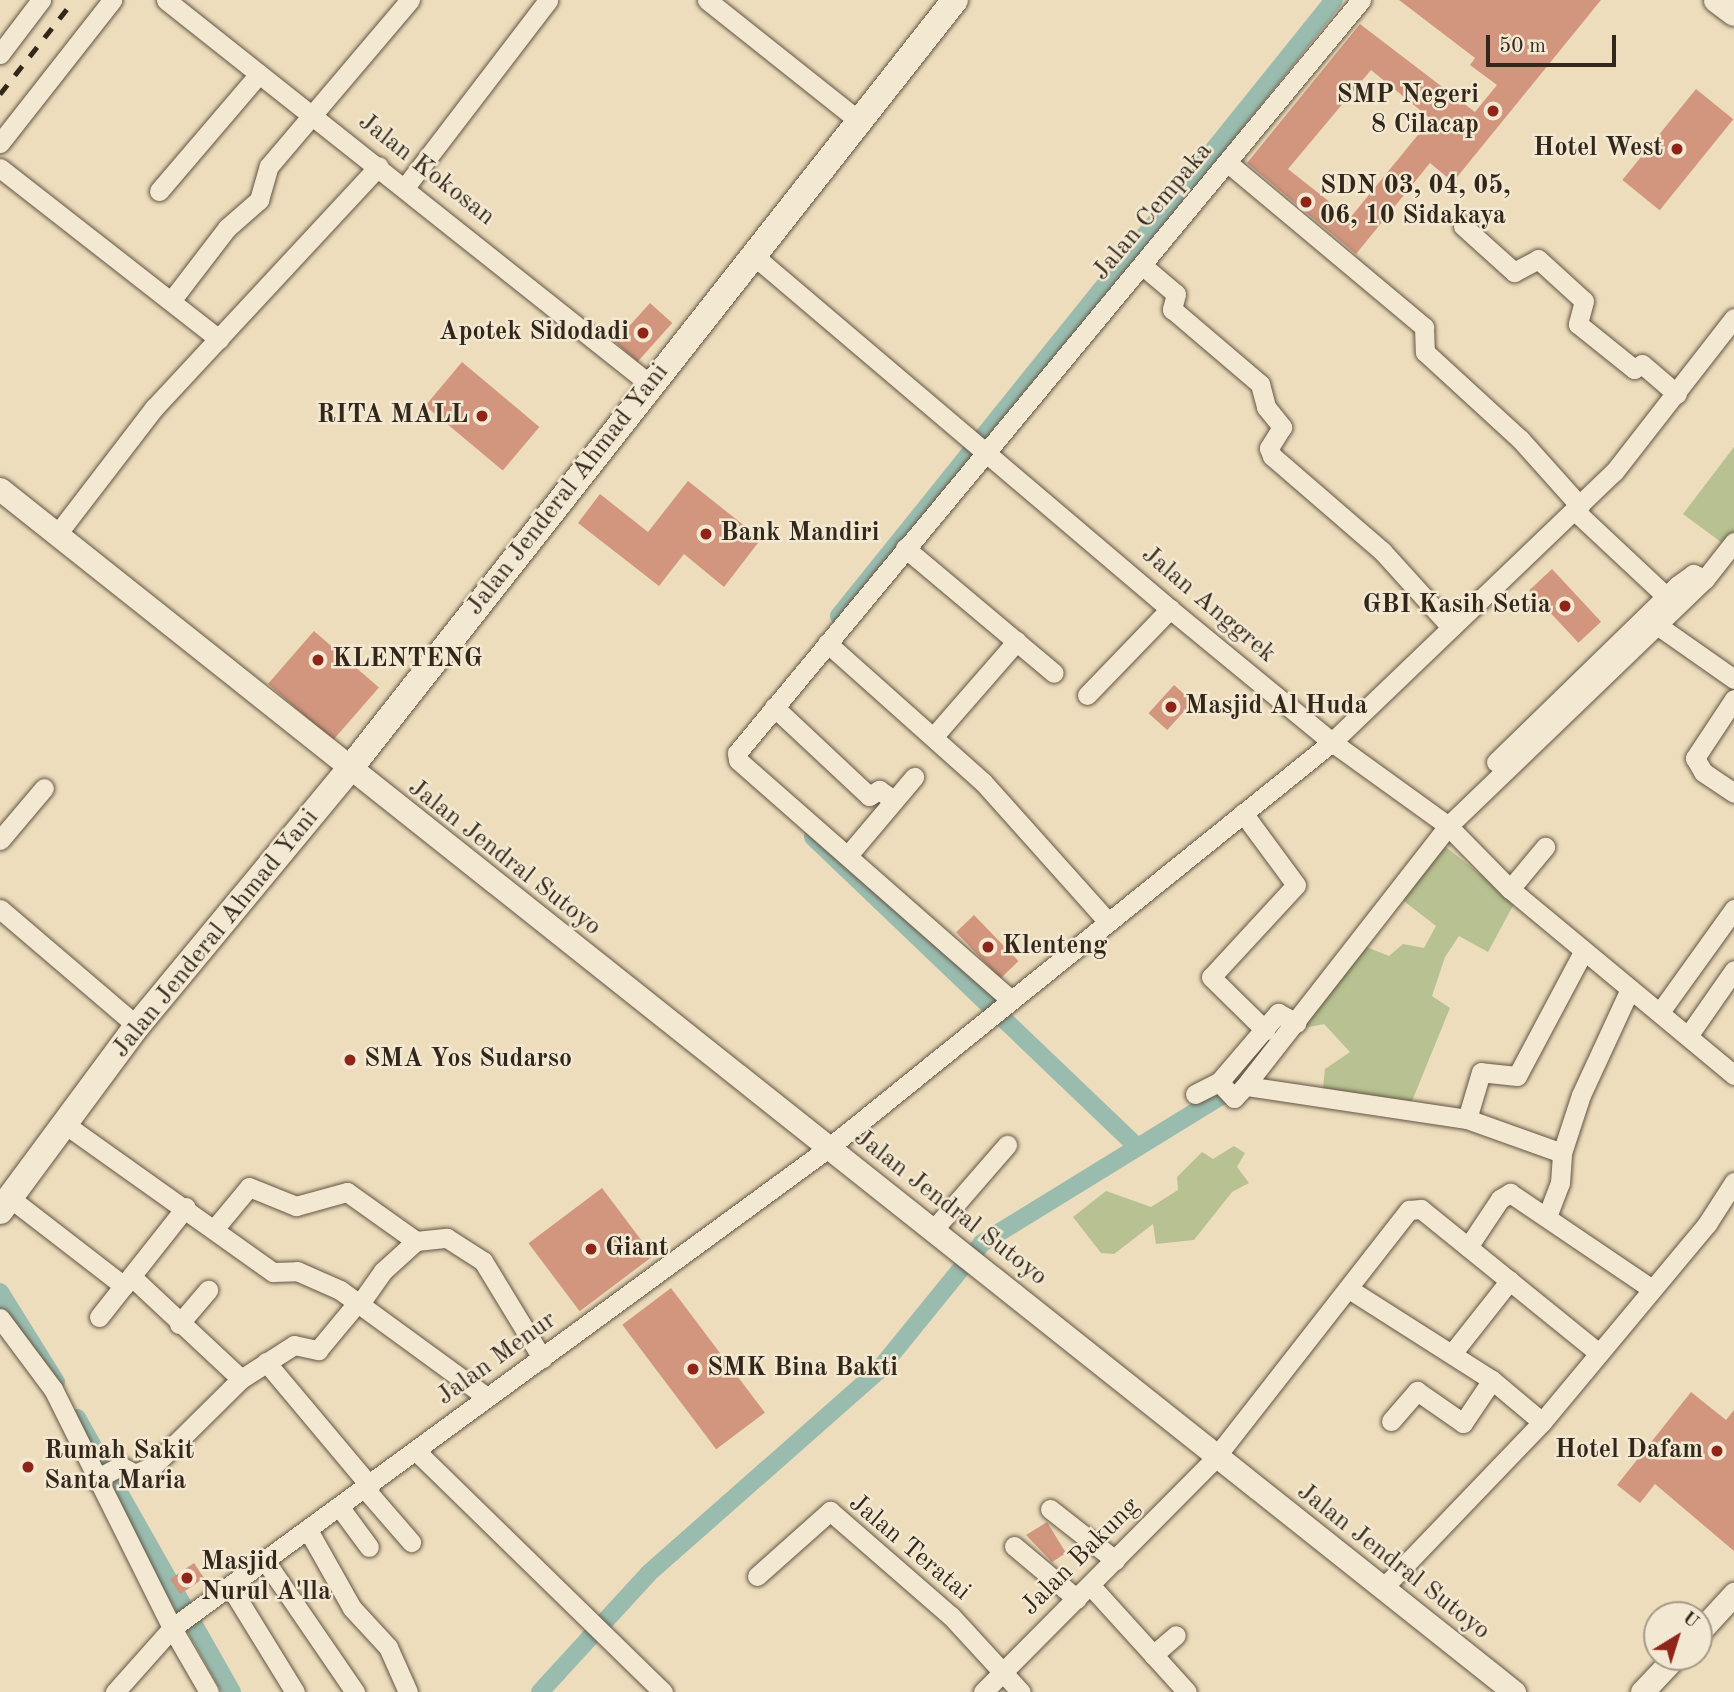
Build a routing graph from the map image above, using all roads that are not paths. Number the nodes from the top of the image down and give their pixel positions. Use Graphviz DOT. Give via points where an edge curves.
graph roads {
  1 [pos="41,0"];
  2 [pos="113,0"];
  3 [pos="166,0"];
  4 [pos="410,0"];
  5 [pos="548,0"];
  6 [pos="708,0"];
  7 [pos="955,0"];
  8 [pos="1361,0"];
  9 [pos="1717,0"];
  10 [pos="1734,13"];
  11 [pos="0,54"];
  12 [pos="259,74"];
  13 [pos="311,114"];
  14 [pos="858,120"];
  15 [pos="0,142"];
  16 [pos="1228,163"];
  17 [pos="379,166"];
  18 [pos="0,168"];
  19 [pos="406,186"];
  20 [pos="159,191"];
  21 [pos="1463,226"];
  22 [pos="752,255"];
  23 [pos="1143,266"];
  24 [pos="171,301"];
  25 [pos="1734,318"];
  26 [pos="219,339"];
  27 [pos="651,385"];
  28 [pos="1677,394"];
  29 [pos="977,450"];
  30 [pos="0,489"];
  31 [pos="1577,508"];
  32 [pos="58,533"];
  33 [pos="1734,542"];
  34 [pos="905,548"];
  35 [pos="1700,577"];
  36 [pos="1667,597"];
  37 [pos="1170,609"];
  38 [pos="1657,625"];
  39 [pos="1451,627"];
  40 [pos="1017,641"];
  41 [pos="827,643"];
  42 [pos="1054,673"];
  43 [pos="1734,679"];
  44 [pos="1087,695"];
  45 [pos="1734,699"];
  46 [pos="774,707"];
  47 [pos="934,736"];
  48 [pos="1332,742"];
  49 [pos="348,771"];
  50 [pos="914,777"];
  51 [pos="44,788"];
  52 [pos="1734,793"];
  53 [pos="894,800"];
  54 [pos="1243,813"];
  55 [pos="1443,823"];
  56 [pos="0,840"];
  57 [pos="1545,847"];
  58 [pos="849,854"];
  59 [pos="1510,890"];
  60 [pos="0,909"];
  61 [pos="1734,909"];
  62 [pos="1108,922"];
  63 [pos="1583,952"];
  64 [pos="1734,971"];
  65 [pos="1630,989"];
  66 [pos="1004,1005"];
  67 [pos="1660,1012"];
  68 [pos="1290,1019"];
  69 [pos="137,1026"];
  70 [pos="1265,1030"];
  71 [pos="1688,1036"];
  72 [pos="1734,1075"];
  73 [pos="1229,1087"];
  74 [pos="1195,1094"];
  75 [pos="1467,1119"];
  76 [pos="66,1125"];
  77 [pos="1007,1145"];
  78 [pos="827,1149"];
  79 [pos="1562,1153"];
  80 [pos="1734,1182"];
  81 [pos="5,1204"];
  82 [pos="186,1207"];
  83 [pos="1548,1214"];
  84 [pos="215,1228"];
  85 [pos="933,1230"];
  86 [pos="416,1241"];
  87 [pos="1468,1247"];
  88 [pos="1510,1280"];
  89 [pos="128,1282"];
  90 [pos="1349,1289"];
  91 [pos="1652,1289"];
  92 [pos="208,1290"];
  93 [pos="358,1304"];
  94 [pos="99,1317"];
  95 [pos="0,1318"];
  96 [pos="179,1324"];
  97 [pos="1454,1351"];
  98 [pos="1598,1353"];
  99 [pos="542,1358"];
  100 [pos="266,1362"];
  101 [pos="241,1379"];
  102 [pos="1492,1380"];
  103 [pos="487,1397"];
  104 [pos="1391,1421"];
  105 [pos="1542,1422"];
  106 [pos="416,1451"];
  107 [pos="1215,1458"];
  108 [pos="107,1473"];
  109 [pos="368,1488"];
  110 [pos="341,1509"];
  111 [pos="1050,1509"];
  112 [pos="308,1530"];
  113 [pos="411,1542"];
  114 [pos="1014,1546"];
  115 [pos="369,1548"];
  116 [pos="1115,1560"];
  117 [pos="266,1562"];
  118 [pos="757,1576"];
  119 [pos="231,1588"];
  120 [pos="1383,1588"];
  121 [pos="1084,1592"];
  122 [pos="1730,1607"];
  123 [pos="1713,1621"];
  124 [pos="174,1626"];
  125 [pos="1176,1635"];
  126 [pos="1153,1655"];
  127 [pos="1662,1671"];
  128 [pos="1003,1672"];
  129 [pos="115,1692"];
  130 [pos="209,1692"];
  131 [pos="295,1692"];
  132 [pos="355,1692"];
  133 [pos="408,1692"];
  134 [pos="663,1692"];
  135 [pos="984,1692"];
  136 [pos="1021,1692"];
  137 [pos="1187,1692"];
  138 [pos="1514,1692"];
  139 [pos="1642,1692"];
  1 -- 11 [label="street"];
  2 -- 15 [label="street"];
  3 -- 12 [label="street, Jalan Kokosan"];
  4 -- 13 [label="street"];
  5 -- 19 [label="street"];
  6 -- 14 [label="street"];
  7 -- 14 [label="main road, Jalan Jenderal Ahmad Yani"];
  8 -- 16 [label="street, Jalan Cempaka"];
  9 -- 10 [label="main road"];
  12 -- 13 [label="street, Jalan Kokosan"];
  12 -- 20 [label="street"];
  13 -- 17 [label="street, Jalan Kokosan"];
  13 -- 24 [label="street" via="269,166 259,200 227,228"];
  14 -- 22 [label="main road, Jalan Jenderal Ahmad Yani"];
  16 -- 23 [label="street, Jalan Cempaka"];
  16 -- 31 [label="street" via="1424,327 1425,352 1520,439"];
  17 -- 19 [label="street, Jalan Kokosan"];
  17 -- 26 [label="street"];
  18 -- 24 [label="street"];
  19 -- 27 [label="street, Jalan Kokosan"];
  21 -- 28 [label="street" via="1514,272 1538,259 1585,302 1578,324 1634,369 1642,364"];
  22 -- 27 [label="main road, Jalan Jenderal Ahmad Yani"];
  22 -- 29 [label="street, Jalan Anggrek"];
  23 -- 29 [label="street, Jalan Cempaka"];
  23 -- 39 [label="street" via="1176,295 1171,308 1260,384 1266,407 1283,427 1268,452 1382,551"];
  24 -- 26 [label="street"];
  25 -- 28 [label="street, Jalan Menur"];
  26 -- 32 [label="street" via="154,408"];
  27 -- 49 [label="main road, Jalan Jenderal Ahmad Yani"];
  28 -- 31 [label="street, Jalan Menur"];
  29 -- 34 [label="street, Jalan Cempaka"];
  29 -- 37 [label="street, Jalan Anggrek"];
  30 -- 32 [label="street, Jalan Jendral Sutoyo"];
  31 -- 36 [label="street"];
  31 -- 39 [label="street, Jalan Menur"];
  32 -- 49 [label="street, Jalan Jendral Sutoyo"];
  33 -- 35 [label="street"];
  34 -- 40 [label="street"];
  34 -- 41 [label="street, Jalan Cempaka"];
  35 -- 36 [label="street"];
  35 -- 38 [label="street"];
  36 -- 55 [label="street"];
  37 -- 44 [label="street"];
  37 -- 48 [label="street, Jalan Anggrek"];
  38 -- 43 [label="street"];
  38 -- 55 [label="street"];
  39 -- 48 [label="street, Jalan Menur"];
  40 -- 42 [label="street"];
  40 -- 47 [label="street"];
  41 -- 46 [label="street, Jalan Cempaka"];
  41 -- 47 [label="street"];
  45 -- 52 [label="street" via="1695,758 1703,772"];
  46 -- 53 [label="street" via="869,796 879,790"];
  46 -- 58 [label="street, Jalan Cempaka" via="737,758"];
  47 -- 62 [label="street" via="992,791"];
  48 -- 54 [label="street, Jalan Menur"];
  48 -- 55 [label="street, Jalan Anggrek"];
  49 -- 69 [label="main road, Jalan Jenderal Ahmad Yani"];
  49 -- 78 [label="street, Jalan Jendral Sutoyo"];
  50 -- 53 [label="street"];
  51 -- 56 [label="street"];
  53 -- 58 [label="street"];
  54 -- 62 [label="street, Jalan Menur"];
  54 -- 70 [label="street" via="1296,885 1211,977"];
  55 -- 59 [label="street, Jalan Anggrek"];
  55 -- 68 [label="street"];
  57 -- 59 [label="street"];
  58 -- 66 [label="street"];
  59 -- 63 [label="street, Jalan Anggrek"];
  60 -- 69 [label="street"];
  61 -- 67 [label="street"];
  62 -- 66 [label="street, Jalan Menur"];
  63 -- 65 [label="street, Jalan Anggrek"];
  63 -- 75 [label="street" via="1517,1076 1481,1072"];
  64 -- 71 [label="street"];
  65 -- 67 [label="street, Jalan Anggrek"];
  65 -- 79 [label="street" via="1581,1095"];
  66 -- 78 [label="street, Jalan Menur"];
  67 -- 71 [label="street, Jalan Anggrek"];
  68 -- 70 [label="street"];
  68 -- 73 [label="street"];
  69 -- 76 [label="main road, Jalan Jenderal Ahmad Yani"];
  70 -- 73 [label="street"];
  71 -- 72 [label="street, Jalan Anggrek"];
  73 -- 74 [label="street"];
  73 -- 75 [label="street"];
  75 -- 79 [label="street"];
  76 -- 81 [label="main road, Jalan Jenderal Ahmad Yani"];
  76 -- 82 [label="street"];
  77 -- 85 [label="street"];
  78 -- 85 [label="street, Jalan Jendral Sutoyo"];
  78 -- 99 [label="street, Jalan Menur"];
  79 -- 83 [label="street" via="1560,1183"];
  80 -- 91 [label="street"];
  81 -- 89 [label="street"];
  82 -- 84 [label="street"];
  82 -- 89 [label="street"];
  83 -- 87 [label="street" via="1505,1193"];
  83 -- 91 [label="street"];
  84 -- 86 [label="street" via="249,1187 296,1206 343,1192 386,1216"];
  84 -- 93 [label="street" via="273,1272 312,1276"];
  85 -- 107 [label="street, Jalan Jendral Sutoyo"];
  86 -- 93 [label="street" via="382,1272"];
  86 -- 99 [label="street" via="447,1238 483,1261"];
  87 -- 88 [label="street"];
  87 -- 90 [label="street, Jalan Bakung" via="1414,1208"];
  88 -- 97 [label="street"];
  88 -- 98 [label="street"];
  89 -- 94 [label="street"];
  89 -- 96 [label="street"];
  90 -- 97 [label="street"];
  90 -- 107 [label="street, Jalan Bakung"];
  91 -- 98 [label="street"];
  92 -- 96 [label="street"];
  93 -- 100 [label="street" via="318,1350 294,1345"];
  93 -- 103 [label="street"];
  95 -- 108 [label="street" via="38,1363"];
  96 -- 101 [label="street"];
  97 -- 102 [label="street"];
  98 -- 105 [label="street"];
  99 -- 103 [label="street, Jalan Menur"];
  100 -- 101 [label="street"];
  100 -- 109 [label="street"];
  101 -- 108 [label="street" via="153,1466 135,1474"];
  102 -- 104 [label="street" via="1463,1423 1419,1391"];
  102 -- 105 [label="street"];
  103 -- 106 [label="street, Jalan Menur"];
  105 -- 120 [label="street"];
  106 -- 109 [label="street, Jalan Menur"];
  106 -- 134 [label="street"];
  107 -- 116 [label="street, Jalan Bakung"];
  107 -- 120 [label="street, Jalan Jendral Sutoyo"];
  108 -- 124 [label="street"];
  109 -- 110 [label="street, Jalan Menur"];
  109 -- 113 [label="street"];
  110 -- 112 [label="street, Jalan Menur"];
  110 -- 115 [label="street"];
  111 -- 116 [label="street"];
  112 -- 117 [label="street, Jalan Menur"];
  112 -- 133 [label="street" via="352,1608 388,1647"];
  114 -- 121 [label="street"];
  116 -- 121 [label="street, Jalan Bakung"];
  117 -- 119 [label="street, Jalan Menur"];
  117 -- 132 [label="street"];
  118 -- 128 [label="street, Jalan Teratai" via="830,1511 951,1616"];
  119 -- 124 [label="street, Jalan Menur"];
  119 -- 131 [label="street"];
  120 -- 138 [label="street, Jalan Jendral Sutoyo"];
  121 -- 126 [label="street"];
  121 -- 128 [label="street, Jalan Bakung"];
  122 -- 123 [label="street"];
  124 -- 129 [label="street, Jalan Menur"];
  124 -- 130 [label="street"];
  125 -- 126 [label="street"];
  126 -- 137 [label="street"];
  127 -- 139 [label="street"];
  128 -- 135 [label="street, Jalan Bakung"];
  128 -- 136 [label="street, Jalan Teratai"];
}
